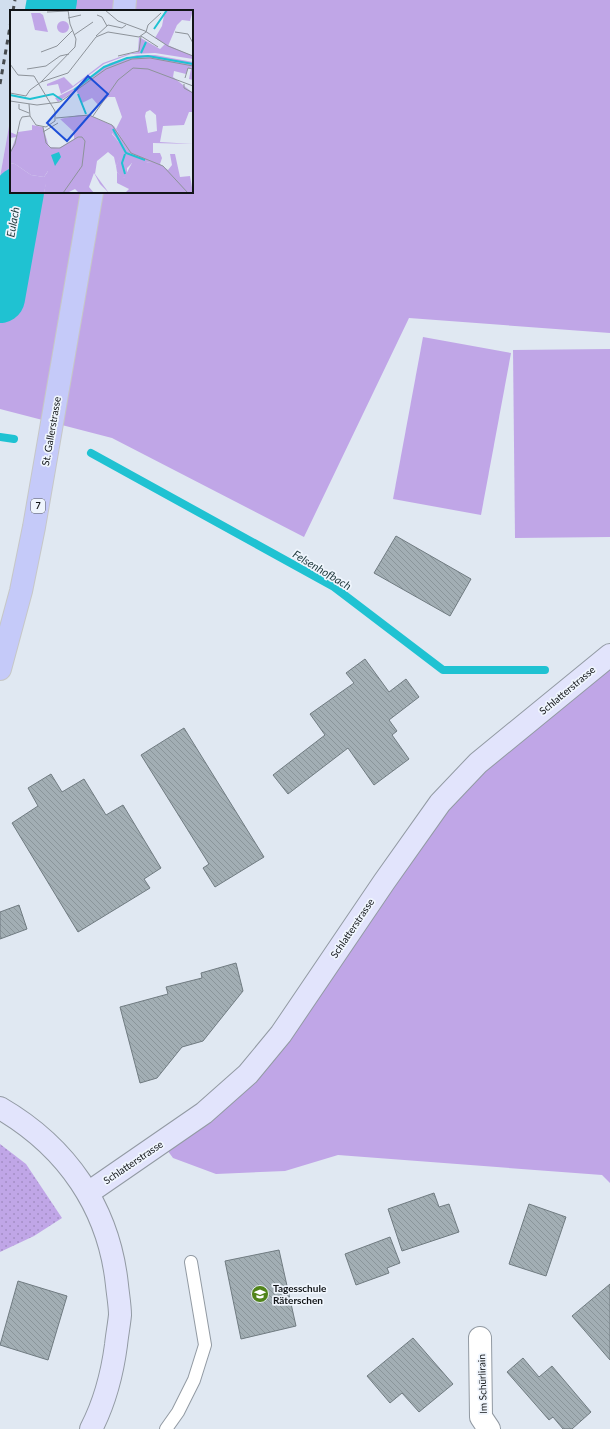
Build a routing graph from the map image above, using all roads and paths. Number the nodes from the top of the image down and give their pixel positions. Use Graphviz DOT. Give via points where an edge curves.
graph roads {
  1 [pos="125,0"];
  2 [pos="124,10"];
  3 [pos="92,193"];
  4 [pos="610,655"];
  5 [pos="0,669"];
  6 [pos="1,1109"];
  7 [pos="88,1193"];
  8 [pos="191,1262"];
  9 [pos="480,1338"];
  10 [pos="91,1429"];
  11 [pos="166,1429"];
  12 [pos="489,1429"];
  1 -- 2 [label="main road"];
  3 -- 5 [label="main road, St. Gallerstrasse / 7" via="34,527 21,591"];
  4 -- 7 [label="street, Schlatterstrasse" via="478,763 440,803 281,1034 248,1074 204,1113"];
  6 -- 7 [label="street" via="26,1124 51,1145 72,1168"];
  7 -- 10 [label="street" via="102,1223 115,1265 120,1314 112,1376"];
  8 -- 11 [label="lane" via="205,1345 194,1380"];
  9 -- 12 [label="street, Im Schürlirain" via="481,1417"];
}
